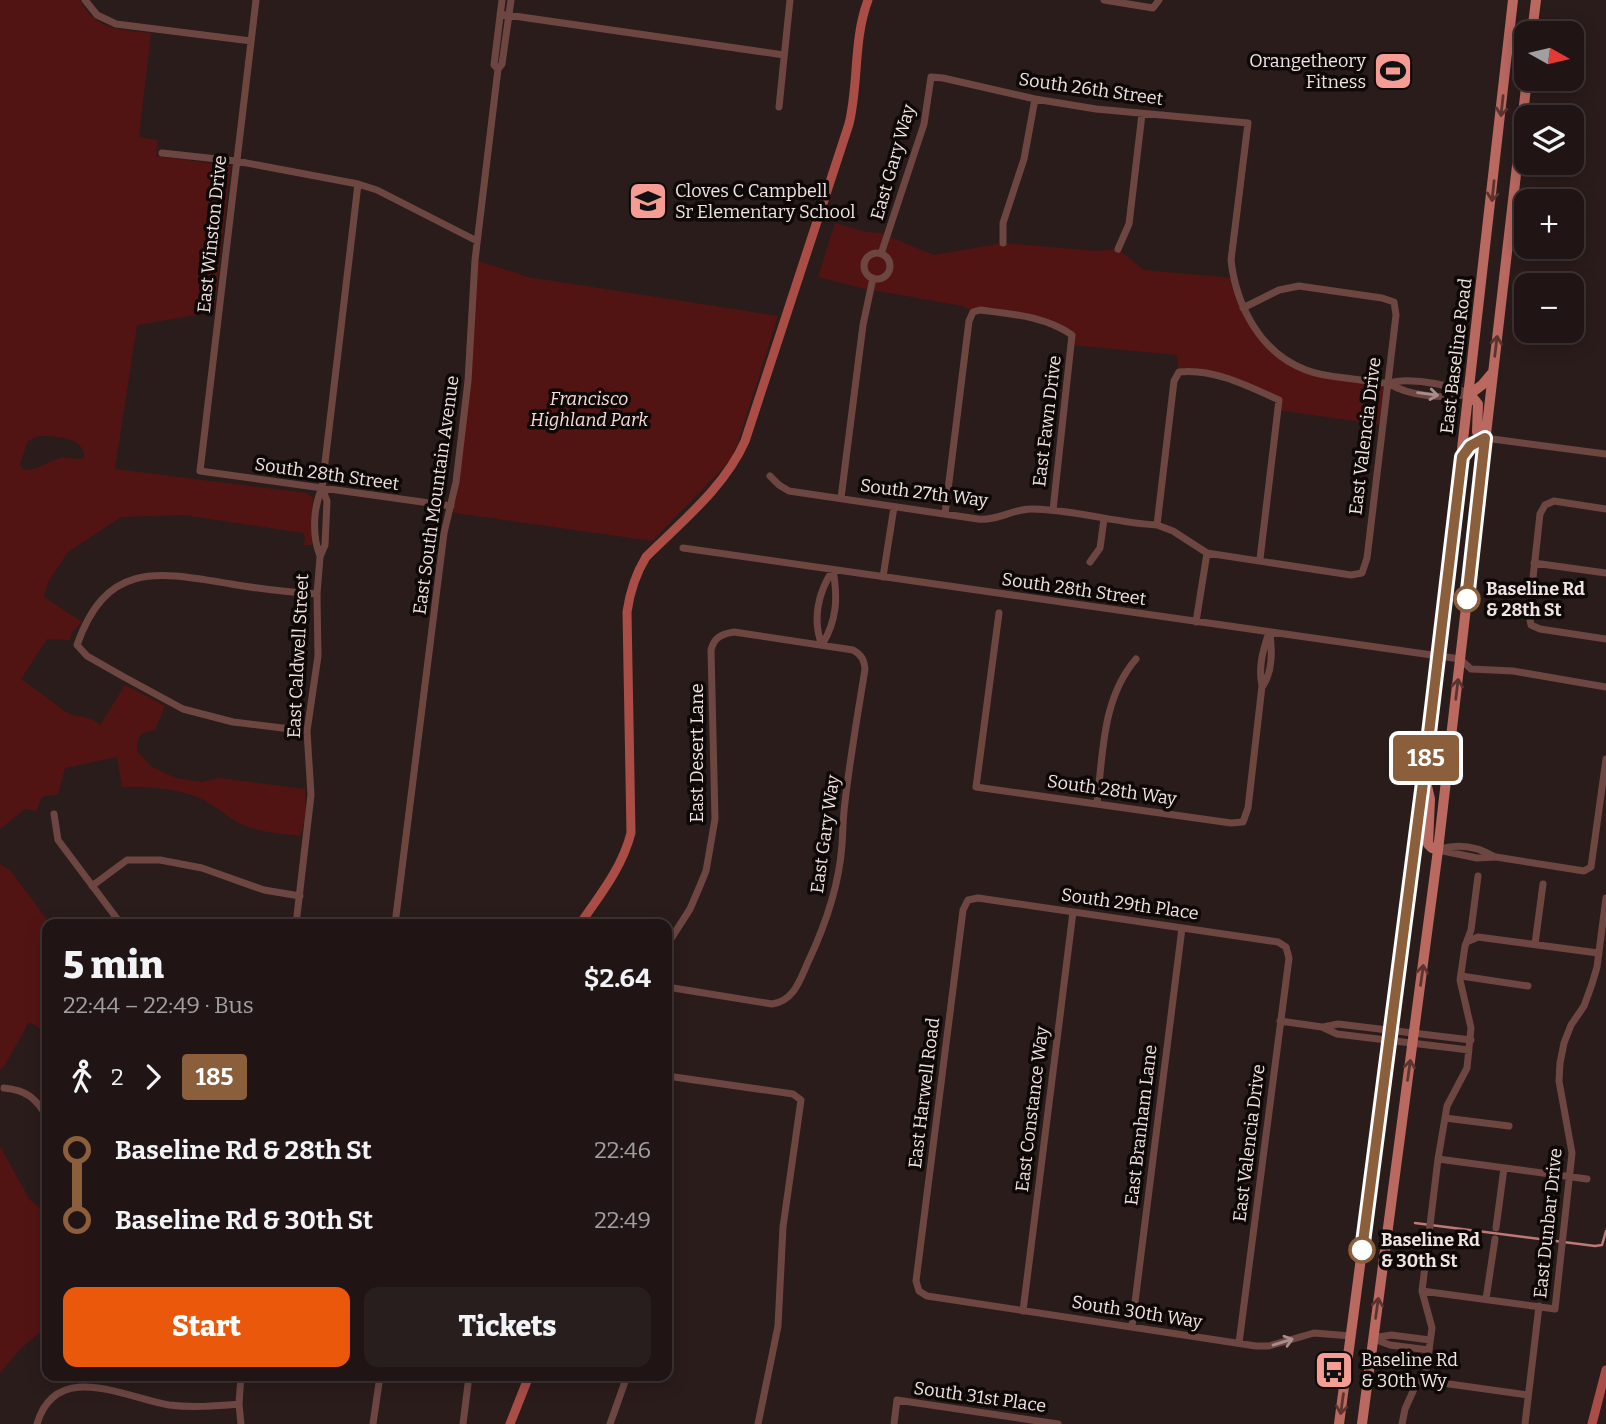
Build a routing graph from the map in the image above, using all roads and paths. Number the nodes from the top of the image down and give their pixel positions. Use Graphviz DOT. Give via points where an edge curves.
graph roads {
  1 [pos="85,0"];
  2 [pos="256,0"];
  3 [pos="502,0"];
  4 [pos="511,0"];
  5 [pos="790,0"];
  6 [pos="1104,0"];
  7 [pos="1513,0"];
  8 [pos="1536,0"];
  9 [pos="1158,3"];
  10 [pos="504,15"];
  11 [pos="1533,21"];
  12 [pos="251,41"];
  13 [pos="1507,49"];
  14 [pos="1514,50"];
  15 [pos="784,55"];
  16 [pos="931,77"];
  17 [pos="1526,91"];
  18 [pos="1035,99"];
  19 [pos="779,107"];
  20 [pos="1142,114"];
  21 [pos="162,153"];
  22 [pos="236,161"];
  23 [pos="358,184"];
  24 [pos="1490,219"];
  25 [pos="1510,222"];
  26 [pos="477,241"];
  27 [pos="1003,243"];
  28 [pos="1118,249"];
  29 [pos="881,254"];
  30 [pos="873,278"];
  31 [pos="1243,308"];
  32 [pos="1493,371"];
  33 [pos="1387,383"];
  34 [pos="1470,394"];
  35 [pos="1485,438"];
  36 [pos="1606,454"];
  37 [pos="1462,457"];
  38 [pos="200,471"];
  39 [pos="770,476"];
  40 [pos="322,488"];
  41 [pos="841,498"];
  42 [pos="451,506"];
  43 [pos="894,506"];
  44 [pos="1606,509"];
  45 [pos="1053,510"];
  46 [pos="945,514"];
  47 [pos="1104,519"];
  48 [pos="1157,525"];
  49 [pos="316,535"];
  50 [pos="326,535"];
  51 [pos="683,548"];
  52 [pos="1207,553"];
  53 [pos="320,557"];
  54 [pos="1260,559"];
  55 [pos="1090,562"];
  56 [pos="1534,563"];
  57 [pos="833,570"];
  58 [pos="1362,573"];
  59 [pos="1606,573"];
  60 [pos="883,577"];
  61 [pos="317,594"];
  62 [pos="818,606"];
  63 [pos="836,607"];
  64 [pos="999,613"];
  65 [pos="1196,622"];
  66 [pos="1269,632"];
  67 [pos="1606,639"];
  68 [pos="822,645"];
  69 [pos="1438,657"];
  70 [pos="1136,659"];
  71 [pos="1460,659"];
  72 [pos="1606,687"];
  73 [pos="307,731"];
  74 [pos="1606,759"];
  75 [pos="1424,775"];
  76 [pos="1097,803"];
  77 [pos="54,814"];
  78 [pos="1603,816"];
  79 [pos="1473,848"];
  80 [pos="1438,850"];
  81 [pos="1472,857"];
  82 [pos="1496,857"];
  83 [pos="1478,876"];
  84 [pos="1543,884"];
  85 [pos="92,886"];
  86 [pos="300,896"];
  87 [pos="1606,898"];
  88 [pos="968,900"];
  89 [pos="1073,912"];
  90 [pos="117,919"];
  91 [pos="297,919"];
  92 [pos="396,919"];
  93 [pos="1182,928"];
  94 [pos="672,937"];
  95 [pos="1469,941"];
  96 [pos="1535,944"];
  97 [pos="1286,947"];
  98 [pos="1598,953"];
  99 [pos="1461,976"];
  100 [pos="1528,986"];
  101 [pos="672,988"];
  102 [pos="1280,1021"];
  103 [pos="1351,1026"];
  104 [pos="1322,1027"];
  105 [pos="1349,1035"];
  106 [pos="1391,1036"];
  107 [pos="1448,1037"];
  108 [pos="1413,1038"];
  109 [pos="1471,1040"];
  110 [pos="1446,1047"];
  111 [pos="1469,1050"];
  112 [pos="672,1077"];
  113 [pos="4,1088"];
  114 [pos="42,1110"];
  115 [pos="1445,1118"];
  116 [pos="1509,1126"];
  117 [pos="1438,1159"];
  118 [pos="1504,1168"];
  119 [pos="1571,1177"];
  120 [pos="1587,1179"];
  121 [pos="1496,1228"];
  122 [pos="1495,1239"];
  123 [pos="1422,1290"];
  124 [pos="919,1291"];
  125 [pos="1486,1299"];
  126 [pos="1539,1306"];
  127 [pos="1023,1311"];
  128 [pos="1132,1326"];
  129 [pos="1351,1336"];
  130 [pos="1408,1337"];
  131 [pos="1373,1338"];
  132 [pos="1430,1340"];
  133 [pos="1239,1343"];
  134 [pos="1407,1347"];
  135 [pos="1429,1350"];
  136 [pos="1421,1380"];
  137 [pos="241,1381"];
  138 [pos="379,1381"];
  139 [pos="469,1381"];
  140 [pos="625,1381"];
  141 [pos="1528,1395"];
  142 [pos="239,1404"];
  143 [pos="37,1424"];
  144 [pos="241,1424"];
  145 [pos="373,1424"];
  146 [pos="463,1424"];
  147 [pos="610,1424"];
  148 [pos="758,1424"];
  149 [pos="894,1424"];
  150 [pos="1058,1424"];
  151 [pos="1339,1424"];
  152 [pos="1362,1424"];
  153 [pos="1402,1424"];
  154 [pos="1525,1424"];
  1 -- 12 [label="street" via="97,15 116,24"];
  2 -- 12 [label="street, East Winston Drive"];
  3 -- 10 [label="street, East South Mountain Avenue"];
  4 -- 10 [label="street, East South Mountain Avenue"];
  5 -- 15 [label="street"];
  6 -- 9 [label="street" via="1153,8"];
  7 -- 13 [label="main road, East Baseline Road"];
  8 -- 11 [label="main road"];
  10 -- 15 [label="street"];
  10 -- 26 [label="street, East South Mountain Avenue" via="502,64"];
  12 -- 22 [label="street, East Winston Drive"];
  13 -- 14 [label="main road"];
  13 -- 24 [label="main road, East Baseline Road, one-way"];
  15 -- 19 [label="street"];
  16 -- 18 [label="street, South 26th Street"];
  16 -- 29 [label="street, East Gary Way" via="924,124"];
  17 -- 25 [label="main road"];
  18 -- 20 [label="street, South 26th Street"];
  18 -- 27 [label="street" via="1024,159 1003,223"];
  20 -- 28 [label="street" via="1129,224"];
  20 -- 31 [label="street, South 26th Street" via="1248,123 1230,260"];
  21 -- 22 [label="street"];
  22 -- 23 [label="street"];
  22 -- 38 [label="street, East Winston Drive"];
  23 -- 26 [label="street"];
  23 -- 40 [label="street, East Caldwell Street"];
  24 -- 25 [label="main road"];
  24 -- 34 [label="main road, East Baseline Road"];
  32 -- 25 [label="main road, one-way"];
  26 -- 42 [label="street, East South Mountain Avenue" via="471,357"];
  29 -- 30 [label="street, East Gary Way" via="871,254 866,261 865,269"];
  29 -- 30 [label="street, East Gary Way" via="889,260 889,271 881,279"];
  30 -- 41 [label="street, East Gary Way" via="864,312"];
  31 -- 33 [label="street" via="1265,342 1294,365 1320,374"];
  31 -- 33 [label="street, East Valencia Drive" via="1279,290 1299,286 1394,302"];
  32 -- 34 [label="main road"];
  32 -- 35 [label="main road"];
  33 -- 34 [label="street" via="1400,391 1453,397"];
  33 -- 58 [label="street, East Valencia Drive"];
  34 -- 35 [label="main road" via="1478,404 1477,432"];
  34 -- 37 [label="main road, East Baseline Road"];
  35 -- 36 [label="street"];
  35 -- 37 [label="main road"];
  35 -- 71 [label="main road"];
  37 -- 69 [label="main road, East Baseline Road"];
  38 -- 40 [label="street, South 28th Street"];
  39 -- 41 [label="street, South 27th Way" via="789,491"];
  40 -- 42 [label="street, South 28th Street"];
  40 -- 49 [label="street, East Caldwell Street" via="316,501"];
  40 -- 50 [label="street, East Caldwell Street" via="327,501"];
  41 -- 43 [label="street, South 27th Way"];
  42 -- 92 [label="street, East South Mountain Avenue"];
  43 -- 46 [label="street, South 27th Way"];
  43 -- 60 [label="street"];
  44 -- 56 [label="street" via="1554,501 1545,505"];
  45 -- 46 [label="street, South 27th Way" via="1029,509 987,520"];
  45 -- 46 [label="street, East Fawn Drive" via="1072,335 1030,317 979,310 972,312 969,321"];
  45 -- 47 [label="street, South 27th Way"];
  47 -- 48 [label="street, South 27th Way"];
  47 -- 55 [label="street" via="1100,548"];
  48 -- 52 [label="street, South 27th Way"];
  48 -- 54 [label="street" via="1174,381 1179,372 1187,371 1223,377 1279,400"];
  49 -- 50 [label="street"];
  49 -- 53 [label="street, East Caldwell Street"];
  50 -- 53 [label="street, East Caldwell Street"];
  51 -- 57 [label="street, South 28th Street"];
  52 -- 54 [label="street, South 27th Way"];
  52 -- 65 [label="street"];
  53 -- 61 [label="street, East Caldwell Street"];
  54 -- 58 [label="street, South 27th Way"];
  56 -- 59 [label="street"];
  56 -- 67 [label="street" via="1531,625"];
  57 -- 60 [label="street, South 28th Street"];
  57 -- 62 [label="street"];
  57 -- 63 [label="street"];
  60 -- 65 [label="street, South 28th Street"];
  61 -- 73 [label="street, East Caldwell Street" via="318,656"];
  61 -- 73 [label="street" via="158,574 138,577 121,584 100,603 77,645 105,667 183,709 233,722"];
  62 -- 63 [label="street"];
  62 -- 68 [label="street" via="817,632"];
  63 -- 68 [label="street"];
  64 -- 76 [label="street, South 28th Way" via="976,787"];
  65 -- 66 [label="street, South 28th Street"];
  66 -- 69 [label="street, South 28th Street"];
  66 -- 76 [label="street, South 28th Way" via="1259,674 1262,686 1243,822 1231,824"];
  68 -- 94 [label="street, East Desert Lane" via="734,632 713,642 713,827 706,871"];
  68 -- 101 [label="street, East Gary Way" via="853,650 862,657 864,669 836,890 826,923 799,983 781,1003"];
  69 -- 71 [label="street, South 28th Street"];
  69 -- 75 [label="main road, East Baseline Road"];
  70 -- 76 [label="street" via="1112,700"];
  71 -- 72 [label="street, South 28th Street" via="1471,669 1513,671"];
  80 -- 71 [label="main road, one-way"];
  73 -- 86 [label="street, East Caldwell Street" via="311,795"];
  74 -- 78 [label="street"];
  75 -- 80 [label="main road" via="1430,799 1428,844"];
  75 -- 106 [label="main road, East Baseline Road"];
  77 -- 85 [label="street" via="58,840"];
  78 -- 82 [label="street" via="1591,867 1584,871"];
  79 -- 80 [label="street" via="1455,845"];
  79 -- 81 [label="street"];
  79 -- 82 [label="street"];
  80 -- 81 [label="street"];
  108 -- 80 [label="main road, one-way"];
  81 -- 82 [label="street"];
  83 -- 95 [label="street"];
  84 -- 96 [label="street"];
  85 -- 86 [label="street" via="127,860 160,860"];
  85 -- 90 [label="street"];
  86 -- 91 [label="street, East Caldwell Street"];
  87 -- 98 [label="street, East Dunbar Drive"];
  88 -- 89 [label="street, South 29th Place"];
  88 -- 124 [label="street, East Harwell Road" via="963,910 916,1281"];
  89 -- 93 [label="street, South 29th Place"];
  89 -- 127 [label="street, East Constance Way"];
  93 -- 97 [label="street, South 29th Place"];
  93 -- 128 [label="street, East Branham Lane"];
  95 -- 96 [label="street" via="1478,937"];
  95 -- 99 [label="street"];
  96 -- 98 [label="street"];
  97 -- 102 [label="street, East Valencia Drive" via="1289,957"];
  98 -- 119 [label="street, East Dunbar Drive" via="1592,984 1568,1033 1560,1063 1562,1101 1572,1140"];
  99 -- 100 [label="street"];
  99 -- 109 [label="street"];
  102 -- 104 [label="street"];
  102 -- 133 [label="street, East Valencia Drive"];
  103 -- 104 [label="street"];
  103 -- 105 [label="street"];
  103 -- 106 [label="street"];
  104 -- 105 [label="street"];
  105 -- 106 [label="street"];
  106 -- 108 [label="street"];
  106 -- 129 [label="main road, East Baseline Road"];
  107 -- 108 [label="street"];
  107 -- 109 [label="street"];
  107 -- 110 [label="street"];
  108 -- 110 [label="street"];
  131 -- 108 [label="main road, one-way"];
  109 -- 111 [label="street"];
  110 -- 111 [label="street"];
  111 -- 115 [label="street" via="1467,1068 1447,1104"];
  112 -- 148 [label="street" via="793,1094 801,1100 783,1227 778,1326"];
  113 -- 114 [label="street" via="21,1089"];
  115 -- 116 [label="street"];
  115 -- 117 [label="street"];
  117 -- 118 [label="street"];
  117 -- 123 [label="street"];
  118 -- 119 [label="street"];
  118 -- 121 [label="street"];
  119 -- 120 [label="street"];
  119 -- 126 [label="street, East Dunbar Drive" via="1555,1309"];
  122 -- 125 [label="street"];
  123 -- 125 [label="street"];
  123 -- 132 [label="street" via="1432,1328"];
  124 -- 127 [label="street, South 30th Way"];
  125 -- 126 [label="street"];
  126 -- 141 [label="street, East Dunbar Drive"];
  127 -- 128 [label="street, South 30th Way"];
  128 -- 133 [label="street, South 30th Way"];
  129 -- 131 [label="main road"];
  133 -- 129 [label="street, South 30th Way, one-way" via="1269,1346 1314,1333"];
  129 -- 151 [label="main road, East Baseline Road, one-way"];
  130 -- 131 [label="street"];
  130 -- 132 [label="street"];
  130 -- 134 [label="street"];
  131 -- 134 [label="street"];
  131 -- 152 [label="main road"];
  132 -- 135 [label="street"];
  134 -- 135 [label="street"];
  135 -- 136 [label="street"];
  136 -- 141 [label="street"];
  136 -- 153 [label="street"];
  137 -- 142 [label="street"];
  138 -- 145 [label="street"];
  139 -- 146 [label="street"];
  140 -- 147 [label="street"];
  141 -- 154 [label="street, East Dunbar Drive"];
  142 -- 143 [label="street" via="169,1405 95,1386 76,1387 52,1398"];
  142 -- 144 [label="street"];
  149 -- 150 [label="street, South 31st Place" via="897,1401"];
}
